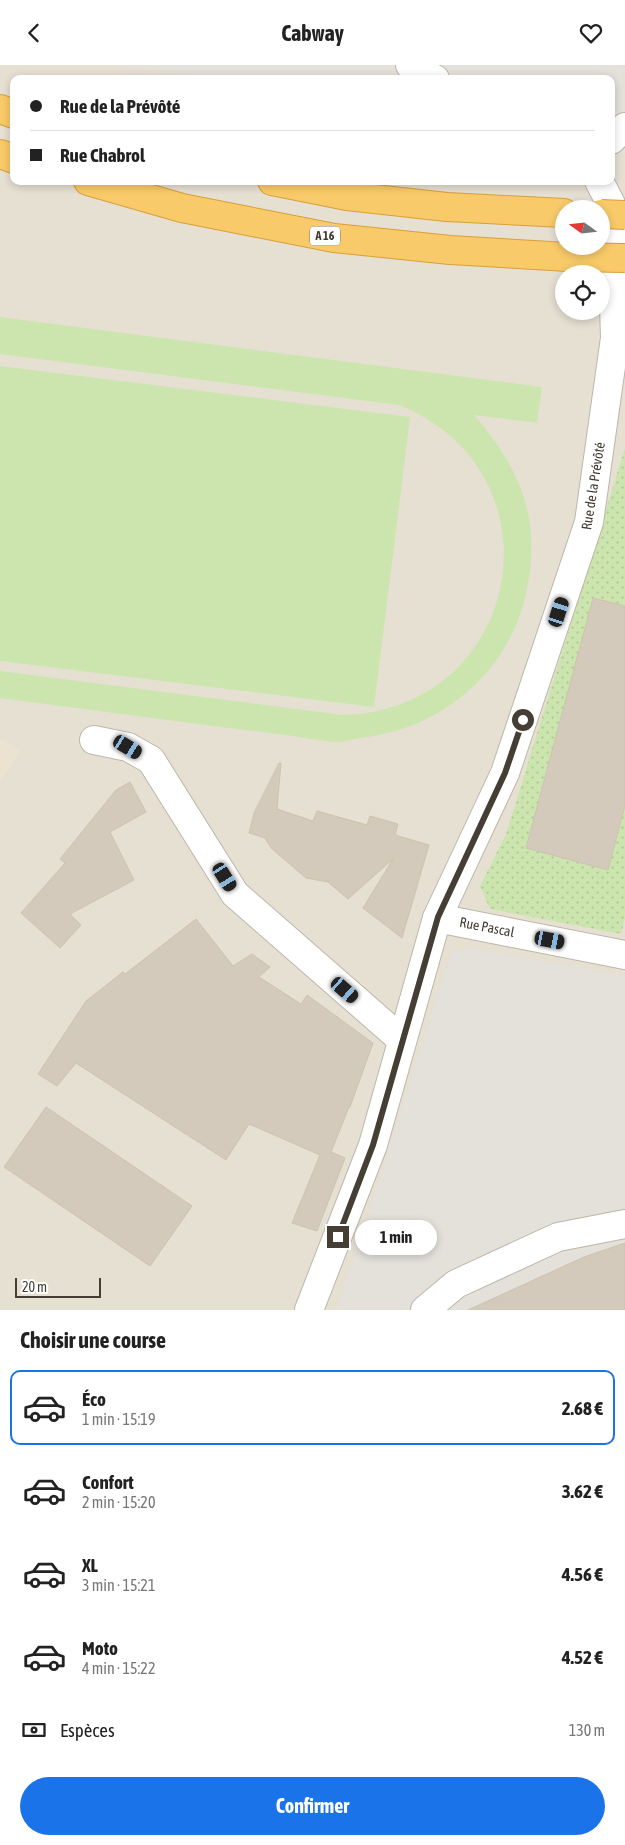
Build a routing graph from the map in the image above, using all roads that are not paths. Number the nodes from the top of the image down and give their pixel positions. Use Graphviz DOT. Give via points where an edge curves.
graph roads {
  1 [pos="410,65"];
  2 [pos="428,75"];
  3 [pos="625,127"];
  4 [pos="615,137"];
  5 [pos="101,185"];
  6 [pos="293,185"];
  7 [pos="601,185"];
  8 [pos="555,213"];
  9 [pos="610,214"];
  10 [pos="625,215"];
  11 [pos="625,258"];
  12 [pos="94,740"];
  13 [pos="438,917"];
  14 [pos="625,955"];
  15 [pos="402,1040"];
  16 [pos="625,1224"];
  17 [pos="309,1310"];
  18 [pos="425,1310"];
  1 -- 2 [label="street"];
  3 -- 4 [label="street"];
  5 -- 11 [label="highway, A 16, bridge" via="182,209 334,238 450,250"];
  6 -- 8 [label="highway" via="356,197 447,207"];
  7 -- 13 [label="street, Rue de la Prévôté" via="611,204 615,337 589,523 505,773"];
  9 -- 10 [label="highway, bridge"];
  12 -- 15 [label="street" via="128,747 151,760 235,894"];
  13 -- 14 [label="street, Rue Pascal"];
  13 -- 15 [label="street, Rue de la Prévôté"];
  15 -- 17 [label="street, Rue de la Prévôté" via="373,1145"];
  16 -- 18 [label="street" via="558,1237 456,1284"];
}
